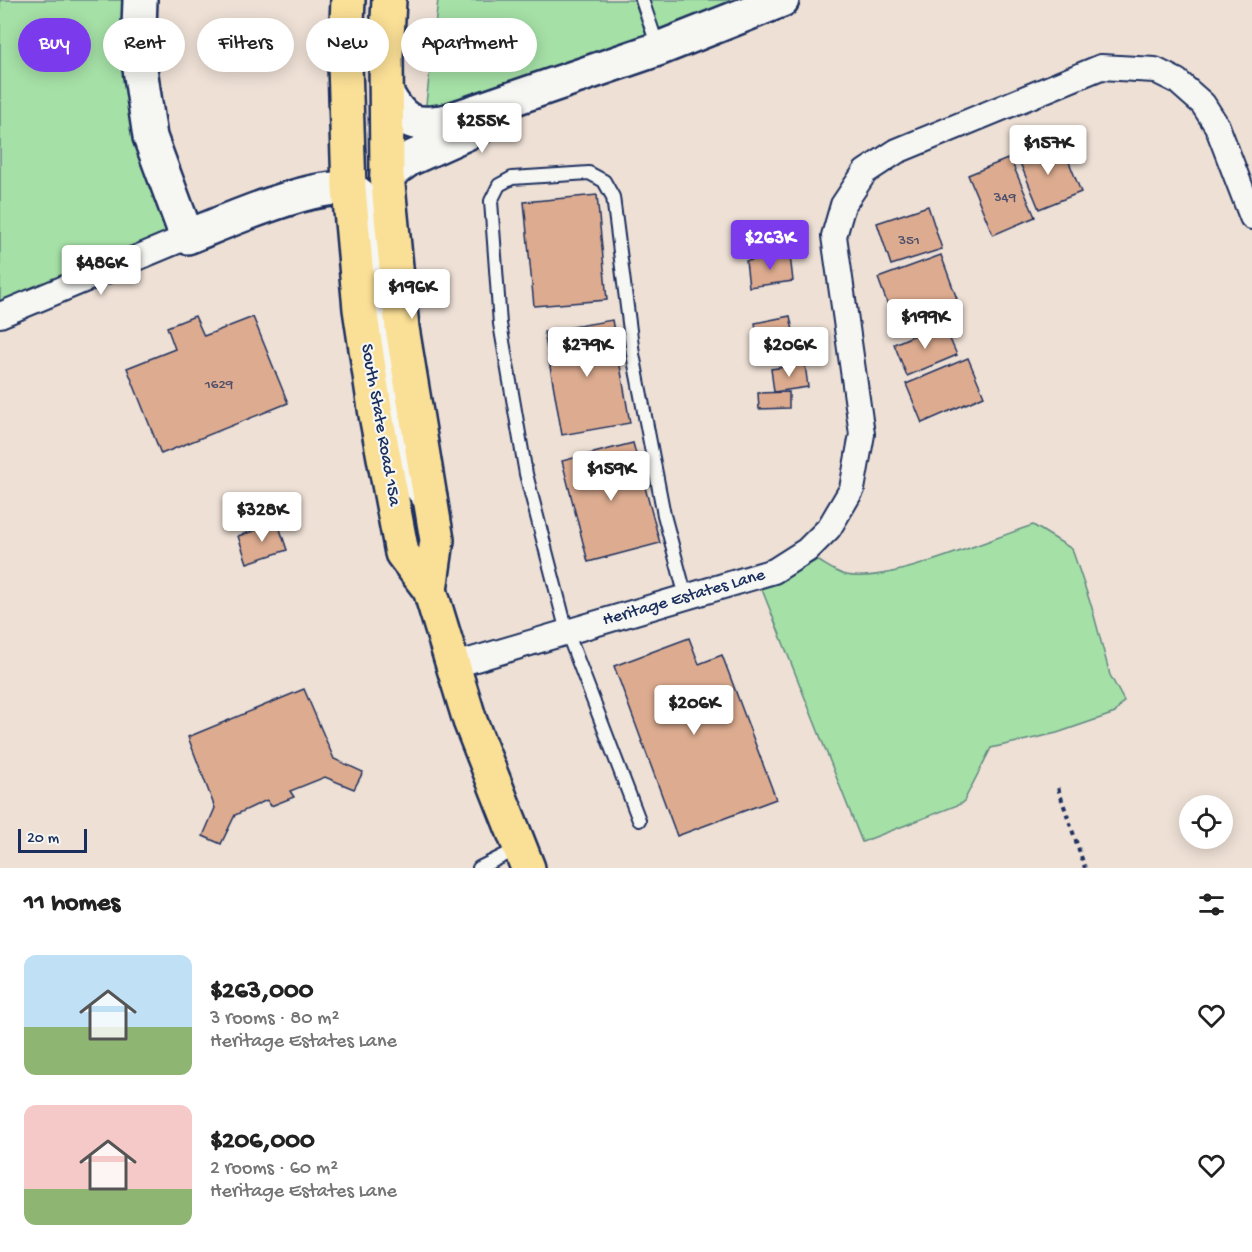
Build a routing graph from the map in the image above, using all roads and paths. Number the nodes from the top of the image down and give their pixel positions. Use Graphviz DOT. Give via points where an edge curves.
graph roads {
  1 [pos="140,0"];
  2 [pos="348,0"];
  3 [pos="366,0"];
  4 [pos="389,0"];
  5 [pos="642,0"];
  6 [pos="782,0"];
  7 [pos="658,49"];
  8 [pos="538,92"];
  9 [pos="387,94"];
  10 [pos="388,133"];
  11 [pos="387,175"];
  12 [pos="349,189"];
  13 [pos="1252,217"];
  14 [pos="187,237"];
  15 [pos="0,315"];
  16 [pos="430,498"];
  17 [pos="430,590"];
  18 [pos="686,597"];
  19 [pos="567,632"];
  20 [pos="452,666"];
  21 [pos="1058,789"];
  22 [pos="639,820"];
  23 [pos="524,858"];
  24 [pos="479,868"];
  25 [pos="1085,868"];
  1 -- 14 [label="street" via="138,55 150,137"];
  2 -- 12 [label="highway, South State Road 15a" via="345,65"];
  3 -- 10 [label="highway" via="364,111 372,125"];
  4 -- 9 [label="highway, South State Road 15a"];
  5 -- 7 [label="lane"];
  6 -- 7 [label="street"];
  7 -- 8 [label="street"];
  8 -- 9 [label="street" via="429,124 408,121 397,112"];
  8 -- 11 [label="street" via="525,106 409,159"];
  9 -- 10 [label="highway, South State Road 15a"];
  10 -- 11 [label="highway, South State Road 15a"];
  11 -- 16 [label="highway, South State Road 15a" via="402,328"];
  12 -- 14 [label="street" via="300,195"];
  12 -- 16 [label="street" via="365,202 374,225 409,471"];
  12 -- 17 [label="highway, South State Road 15a" via="360,309 402,554"];
  13 -- 18 [label="street, Heritage Estates Lane" via="1217,126 1203,104 1178,81 1155,70 1101,67 897,151 865,172 843,205 834,236 862,434 852,489 829,528 807,550 774,571"];
  14 -- 15 [label="street"];
  16 -- 17 [label="highway, South State Road 15a" via="437,540"];
  17 -- 20 [label="highway, South State Road 15a"];
  18 -- 19 [label="street, Heritage Estates Lane"];
  18 -- 19 [label="lane" via="664,515 633,354 613,197 604,181 590,173 513,178 499,185 491,201 500,324 526,474"];
  19 -- 20 [label="street, Heritage Estates Lane"];
  19 -- 22 [label="lane"];
  20 -- 23 [label="highway, South State Road 15a"];
  21 -- 25 [label="path"];
  23 -- 24 [label="lane"];
}
